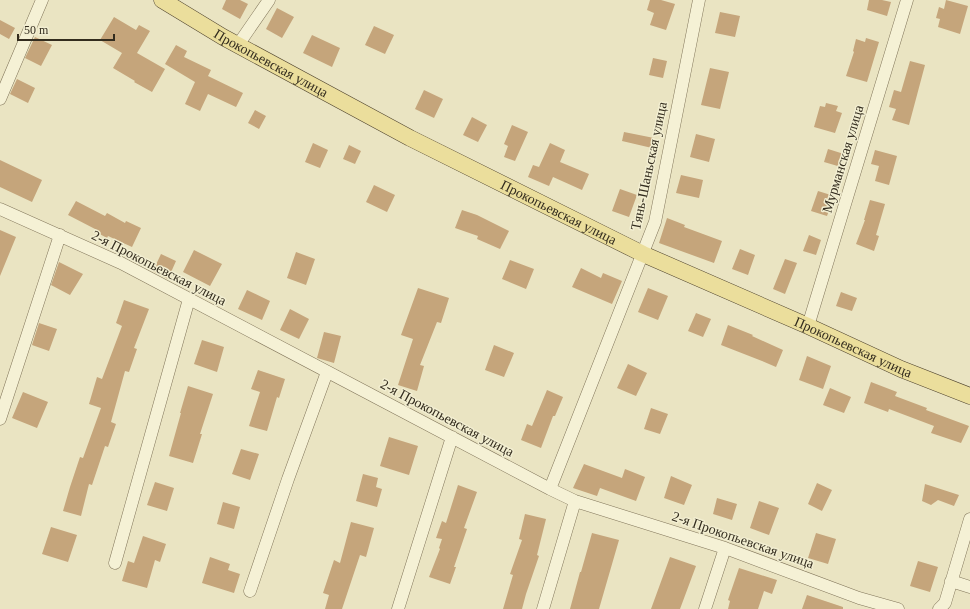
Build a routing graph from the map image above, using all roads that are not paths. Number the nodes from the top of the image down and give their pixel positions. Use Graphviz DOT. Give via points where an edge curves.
graph roads {
  1 [pos="42,0"];
  2 [pos="162,0"];
  3 [pos="270,0"];
  4 [pos="699,0"];
  5 [pos="907,0"];
  6 [pos="238,45"];
  7 [pos="0,99"];
  8 [pos="0,209"];
  9 [pos="60,235"];
  10 [pos="643,254"];
  11 [pos="189,299"];
  12 [pos="808,326"];
  13 [pos="327,372"];
  14 [pos="970,396"];
  15 [pos="0,419"];
  16 [pos="452,437"];
  17 [pos="550,489"];
  18 [pos="575,501"];
  19 [pos="970,519"];
  20 [pos="725,548"];
  21 [pos="115,563"];
  22 [pos="951,581"];
  23 [pos="970,587"];
  24 [pos="250,591"];
  25 [pos="858,603"];
  26 [pos="942,606"];
  27 [pos="398,609"];
  28 [pos="543,609"];
  29 [pos="705,609"];
  30 [pos="898,609"];
  1 -- 7 [label="street"];
  2 -- 6 [label="main road, Прокопьевская улица"];
  3 -- 6 [label="street"];
  4 -- 10 [label="street, Тянь-Шаньская улица" via="654,222"];
  5 -- 12 [label="street, Мурманская улица"];
  6 -- 10 [label="main road, Прокопьевская улица" via="410,138"];
  8 -- 9 [label="street, 2-я Прокопьевская улица"];
  9 -- 11 [label="street, 2-я Прокопьевская улица" via="121,263"];
  9 -- 15 [label="street"];
  10 -- 12 [label="main road, Прокопьевская улица"];
  10 -- 17 [label="street, Тянь-Шаньская улица"];
  11 -- 13 [label="street, 2-я Прокопьевская улица"];
  11 -- 21 [label="street"];
  12 -- 14 [label="main road, Прокопьевская улица" via="901,369"];
  13 -- 16 [label="street, 2-я Прокопьевская улица"];
  13 -- 24 [label="street"];
  16 -- 17 [label="street, 2-я Прокопьевская улица"];
  16 -- 27 [label="street"];
  17 -- 18 [label="street, 2-я Прокопьевская улица"];
  18 -- 20 [label="street, 2-я Прокопьевская улица"];
  18 -- 28 [label="street"];
  19 -- 22 [label="street"];
  20 -- 25 [label="street, 2-я Прокопьевская улица"];
  20 -- 29 [label="street"];
  22 -- 23 [label="street"];
  22 -- 26 [label="street"];
  25 -- 30 [label="street, 2-я Прокопьевская улица"];
}
